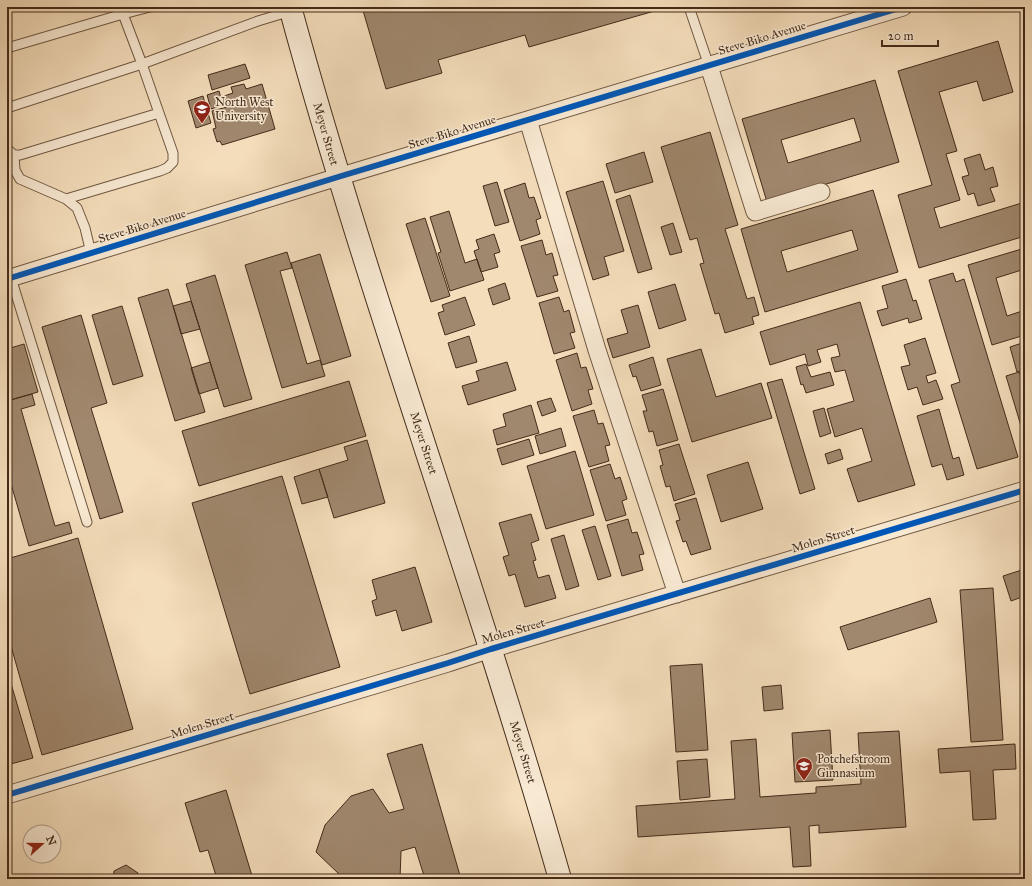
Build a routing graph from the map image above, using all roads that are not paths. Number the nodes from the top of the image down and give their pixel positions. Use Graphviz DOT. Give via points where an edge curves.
graph roads {
  1 [pos="150,7"];
  2 [pos="690,7"];
  3 [pos="903,7"];
  4 [pos="290,9"];
  5 [pos="122,10"];
  6 [pos="7,48"];
  7 [pos="142,64"];
  8 [pos="709,66"];
  9 [pos="7,108"];
  10 [pos="159,113"];
  11 [pos="528,120"];
  12 [pos="10,152"];
  13 [pos="338,177"];
  14 [pos="821,192"];
  15 [pos="66,199"];
  16 [pos="92,253"];
  17 [pos="9,279"];
  18 [pos="1025,490"];
  19 [pos="87,522"];
  20 [pos="677,594"];
  21 [pos="491,649"];
  22 [pos="7,795"];
  23 [pos="560,879"];
  1 -- 5 [label="lane"];
  2 -- 8 [label="lane"];
  3 -- 8 [label="street, Steve Biko Avenue"];
  4 -- 7 [label="lane"];
  4 -- 13 [label="street, Meyer Street"];
  5 -- 6 [label="lane"];
  5 -- 7 [label="lane"];
  7 -- 9 [label="lane"];
  7 -- 10 [label="lane"];
  8 -- 11 [label="street, Steve Biko Avenue"];
  8 -- 14 [label="street" via="755,212"];
  10 -- 12 [label="lane" via="20,154"];
  10 -- 15 [label="lane" via="173,153 173,162 167,168"];
  11 -- 13 [label="street, Steve Biko Avenue"];
  11 -- 20 [label="street" via="597,350"];
  12 -- 15 [label="lane" via="20,179"];
  13 -- 16 [label="street, Steve Biko Avenue"];
  13 -- 21 [label="street, Meyer Street"];
  15 -- 16 [label="lane" via="77,208"];
  16 -- 17 [label="street, Steve Biko Avenue"];
  17 -- 19 [label="lane"];
  18 -- 20 [label="street, Molen Street"];
  20 -- 21 [label="street, Molen Street"];
  21 -- 22 [label="street, Molen Street"];
  21 -- 23 [label="street, Meyer Street"];
}
